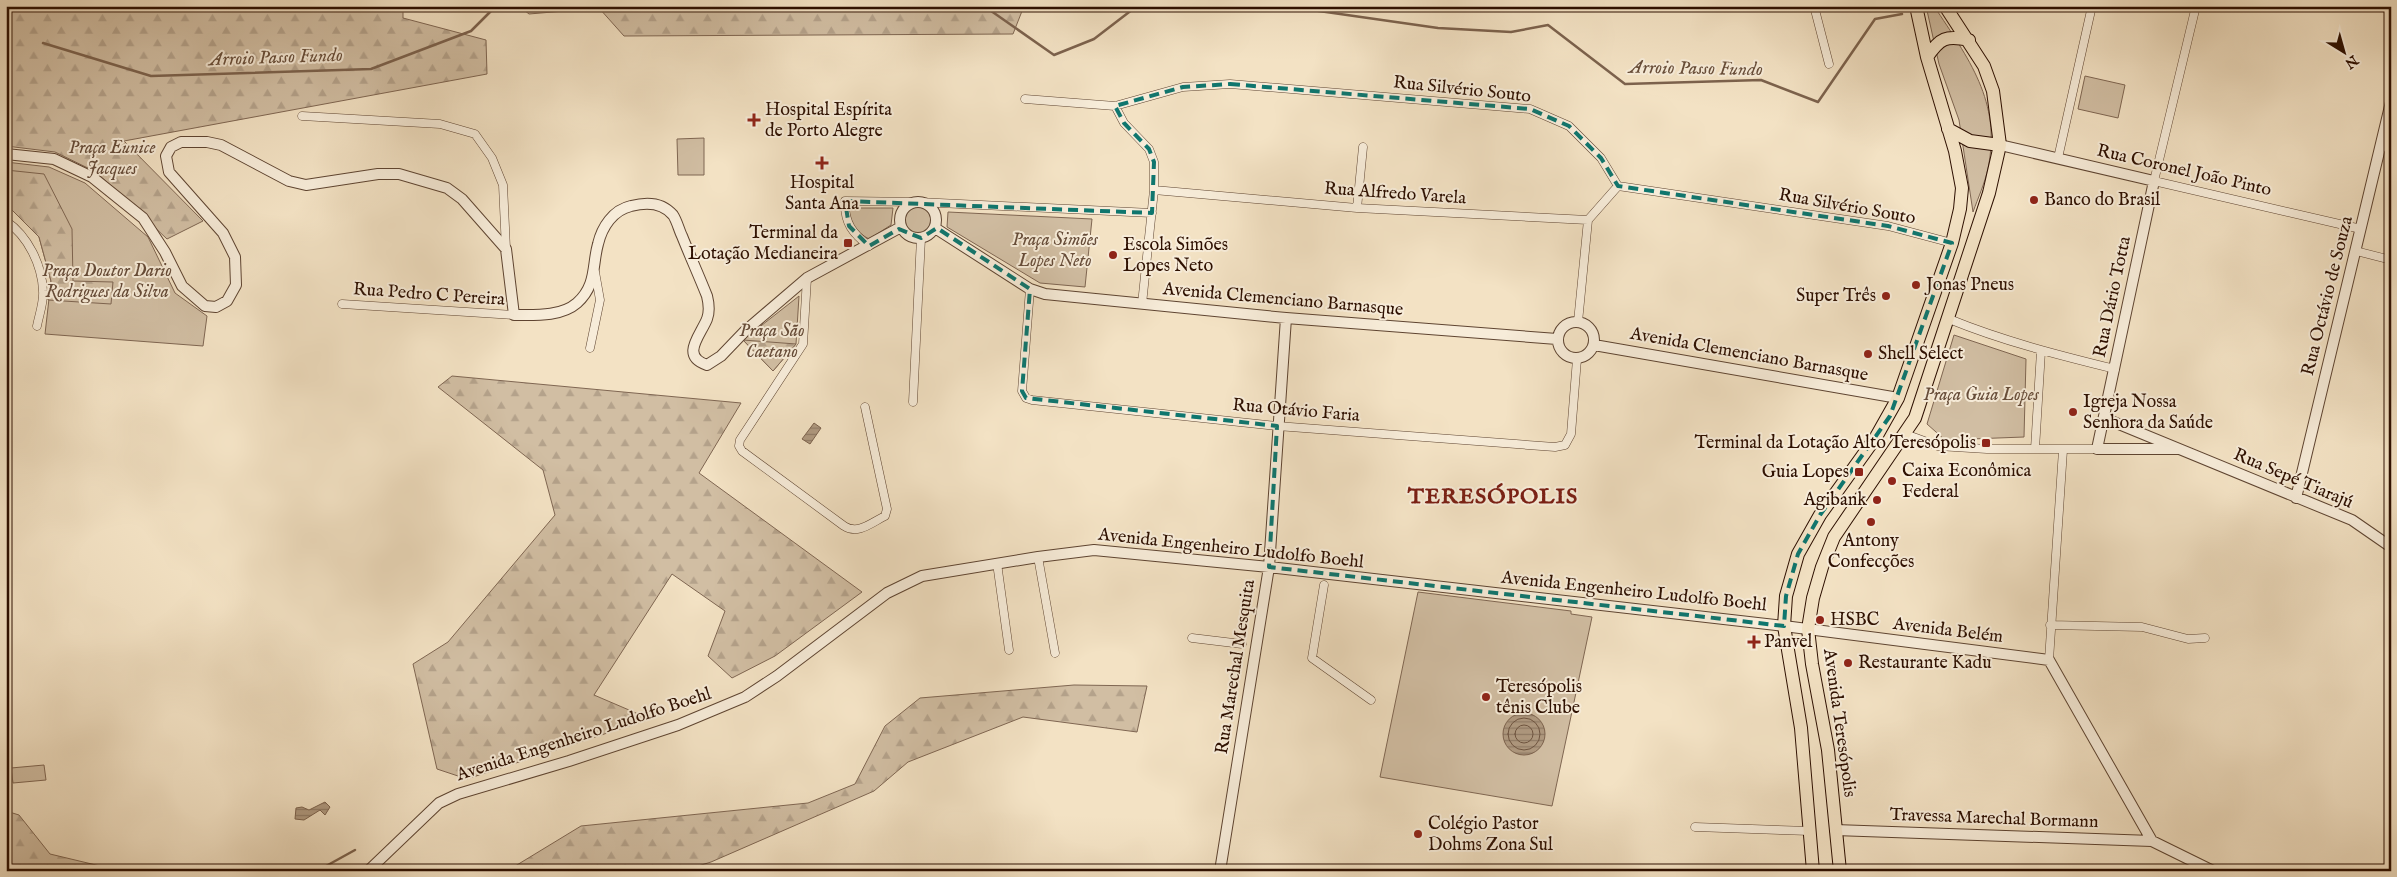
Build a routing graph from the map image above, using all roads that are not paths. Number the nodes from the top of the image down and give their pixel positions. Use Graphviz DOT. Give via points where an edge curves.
graph roads {
  1 [pos="1814,6"];
  2 [pos="1916,6"];
  3 [pos="1945,6"];
  4 [pos="2092,6"];
  5 [pos="2196,6"];
  6 [pos="1969,40"];
  7 [pos="1927,58"];
  8 [pos="1829,64"];
  9 [pos="1025,99"];
  10 [pos="2391,102"];
  11 [pos="1115,106"];
  12 [pos="302,116"];
  13 [pos="1948,129"];
  14 [pos="2000,145"];
  15 [pos="1363,147"];
  16 [pos="2386,147"];
  17 [pos="6,154"];
  18 [pos="2058,158"];
  19 [pos="2154,181"];
  20 [pos="1618,186"];
  21 [pos="1154,190"];
  22 [pos="918,202"];
  23 [pos="1357,208"];
  24 [pos="1152,213"];
  25 [pos="1588,220"];
  26 [pos="6,221"];
  27 [pos="902,228"];
  28 [pos="935,228"];
  29 [pos="2361,229"];
  30 [pos="921,238"];
  31 [pos="1952,243"];
  32 [pos="869,246"];
  33 [pos="506,250"];
  34 [pos="2356,251"];
  35 [pos="2391,260"];
  36 [pos="595,270"];
  37 [pos="807,278"];
  38 [pos="1030,289"];
  39 [pos="342,304"];
  40 [pos="1142,304"];
  41 [pos="514,315"];
  42 [pos="1286,318"];
  43 [pos="1949,319"];
  44 [pos="1578,322"];
  45 [pos="37,326"];
  46 [pos="1557,339"];
  47 [pos="1594,344"];
  48 [pos="590,348"];
  49 [pos="2041,351"];
  50 [pos="1577,359"];
  51 [pos="2115,369"];
  52 [pos="1898,398"];
  53 [pos="913,402"];
  54 [pos="865,407"];
  55 [pos="2104,418"];
  56 [pos="1278,426"];
  57 [pos="1905,434"];
  58 [pos="2035,449"];
  59 [pos="2097,449"];
  60 [pos="2179,449"];
  61 [pos="2063,450"];
  62 [pos="2296,498"];
  63 [pos="2391,546"];
  64 [pos="1038,557"];
  65 [pos="997,563"];
  66 [pos="1269,567"];
  67 [pos="1324,585"];
  68 [pos="2050,625"];
  69 [pos="1784,626"];
  70 [pos="1808,629"];
  71 [pos="1192,638"];
  72 [pos="2205,638"];
  73 [pos="1242,644"];
  74 [pos="1009,650"];
  75 [pos="1055,653"];
  76 [pos="2048,660"];
  77 [pos="1372,700"];
  78 [pos="1695,827"];
  79 [pos="1835,830"];
  80 [pos="1810,831"];
  81 [pos="2152,841"];
  82 [pos="368,871"];
  83 [pos="1220,871"];
  84 [pos="1813,871"];
  85 [pos="1840,871"];
  86 [pos="2213,871"];
  1 -- 8 [label="street"];
  2 -- 7 [label="main road"];
  3 -- 6 [label="main road, Avenida Teresópolis"];
  4 -- 18 [label="street"];
  5 -- 19 [label="street, Rua Dário Totta"];
  6 -- 7 [label="main road" via="1944,39 1936,44"];
  6 -- 14 [label="main road, Avenida Teresópolis" via="1984,66 1993,91"];
  7 -- 13 [label="main road"];
  9 -- 11 [label="street, Rua Silvério Souto"];
  10 -- 16 [label="street, Rua Octávio de Souza"];
  11 -- 20 [label="street, Rua Silvério Souto" via="1183,87 1230,84 1530,110 1570,126 1601,158"];
  11 -- 21 [label="street" via="1124,123 1149,149 1154,162"];
  12 -- 33 [label="street" via="440,124 475,134 492,158 504,185"];
  13 -- 14 [label="main road" via="1970,141"];
  13 -- 31 [label="main road" via="1962,188"];
  14 -- 18 [label="street, Rua Coronel João Pinto"];
  14 -- 43 [label="main road, Avenida Teresópolis" via="1992,184"];
  15 -- 23 [label="street"];
  16 -- 29 [label="street, Rua Octávio de Souza"];
  17 -- 33 [label="street" via="54,159 92,177 122,199 143,218 158,239 182,286 205,306 216,307 228,301 236,285 235,256 223,234 170,172 166,156 171,147 181,142 221,145 289,181 306,185 399,174 447,188 462,199"];
  18 -- 19 [label="street, Rua Coronel João Pinto"];
  19 -- 29 [label="street, Rua Coronel João Pinto"];
  19 -- 51 [label="street, Rua Dário Totta"];
  20 -- 25 [label="street"];
  20 -- 31 [label="street, Rua Silvério Souto" via="1888,226"];
  21 -- 23 [label="street, Rua Alfredo Varela"];
  21 -- 24 [label="street"];
  22 -- 24 [label="street"];
  22 -- 27 [label="street" via="903,210"];
  22 -- 28 [label="street" via="934,210"];
  22 -- 32 [label="street" via="845,201 844,214 849,226"];
  23 -- 25 [label="street, Rua Alfredo Varela"];
  24 -- 40 [label="street"];
  25 -- 44 [label="street"];
  26 -- 45 [label="street" via="14,226 35,256 44,292"];
  27 -- 30 [label="street" via="909,236"];
  27 -- 32 [label="street"];
  28 -- 30 [label="street"];
  28 -- 38 [label="street, Avenida Clemenciano Barnasque"];
  29 -- 34 [label="street, Rua Octávio de Souza"];
  30 -- 53 [label="street"];
  31 -- 52 [label="main road"];
  32 -- 37 [label="street"];
  33 -- 41 [label="street"];
  34 -- 35 [label="street"];
  34 -- 62 [label="street, Rua Octávio de Souza"];
  36 -- 37 [label="street" via="597,245 612,216 624,207 646,203 665,209 673,216 707,296 707,318 693,352 696,358 707,364 722,356 745,331"];
  36 -- 41 [label="street" via="576,304 560,312"];
  36 -- 48 [label="street" via="600,300"];
  37 -- 54 [label="street" via="803,344 766,397 739,446 851,531 857,530 885,516 887,509"];
  38 -- 40 [label="street, Avenida Clemenciano Barnasque" via="1045,294"];
  38 -- 56 [label="street, Rua Otávio Faria" via="1022,391 1026,398"];
  39 -- 41 [label="street, Rua Pedro C Pereira"];
  40 -- 42 [label="street, Avenida Clemenciano Barnasque"];
  42 -- 46 [label="street, Avenida Clemenciano Barnasque"];
  42 -- 56 [label="street, Rua Marechal Mesquita"];
  43 -- 49 [label="street"];
  43 -- 57 [label="main road, Avenida Teresópolis" via="1915,418"];
  44 -- 46 [label="street" via="1568,323 1560,330"];
  44 -- 47 [label="street" via="1591,329"];
  46 -- 50 [label="street" via="1559,349"];
  47 -- 50 [label="street" via="1584,357"];
  47 -- 52 [label="street, Avenida Clemenciano Barnasque"];
  49 -- 51 [label="street"];
  49 -- 58 [label="street"];
  50 -- 56 [label="street, Rua Otávio Faria" via="1571,434 1565,445 1555,447"];
  51 -- 55 [label="street, Rua Dário Totta"];
  52 -- 69 [label="main road" via="1890,416 1820,515 1798,554 1786,596"];
  55 -- 59 [label="street, Rua Dário Totta"];
  55 -- 60 [label="street, Rua Sepé Tiarajú"];
  56 -- 66 [label="street, Rua Marechal Mesquita"];
  57 -- 58 [label="street" via="1938,446"];
  57 -- 70 [label="main road, Avenida Teresópolis" via="1834,537 1822,566"];
  58 -- 61 [label="street, Rua Sepé Tiarajú"];
  59 -- 60 [label="street, Rua Sepé Tiarajú"];
  59 -- 61 [label="street, Rua Sepé Tiarajú"];
  60 -- 62 [label="street, Rua Sepé Tiarajú"];
  61 -- 68 [label="street"];
  62 -- 63 [label="street, Rua Sepé Tiarajú" via="2352,520"];
  64 -- 65 [label="street, Avenida Engenheiro Ludolfo Boehl"];
  64 -- 66 [label="street, Avenida Engenheiro Ludolfo Boehl" via="1094,550"];
  64 -- 75 [label="street"];
  65 -- 74 [label="street"];
  65 -- 82 [label="street, Avenida Engenheiro Ludolfo Boehl" via="922,576 887,593 778,676 745,697 678,725 439,802"];
  66 -- 69 [label="street, Avenida Engenheiro Ludolfo Boehl"];
  66 -- 83 [label="street, Rua Marechal Mesquita"];
  67 -- 77 [label="street" via="1312,658"];
  68 -- 72 [label="street" via="2142,626 2188,639"];
  68 -- 76 [label="street"];
  69 -- 70 [label="street, Avenida Belém"];
  69 -- 80 [label="main road" via="1801,728"];
  70 -- 76 [label="street, Avenida Belém"];
  70 -- 79 [label="main road, Avenida Teresópolis" via="1828,750"];
  71 -- 73 [label="street"];
  76 -- 81 [label="street"];
  78 -- 80 [label="street"];
  79 -- 81 [label="street, Travessa Marechal Bormann"];
  79 -- 85 [label="main road, Avenida Teresópolis"];
  80 -- 84 [label="main road"];
  81 -- 86 [label="street"];
}
